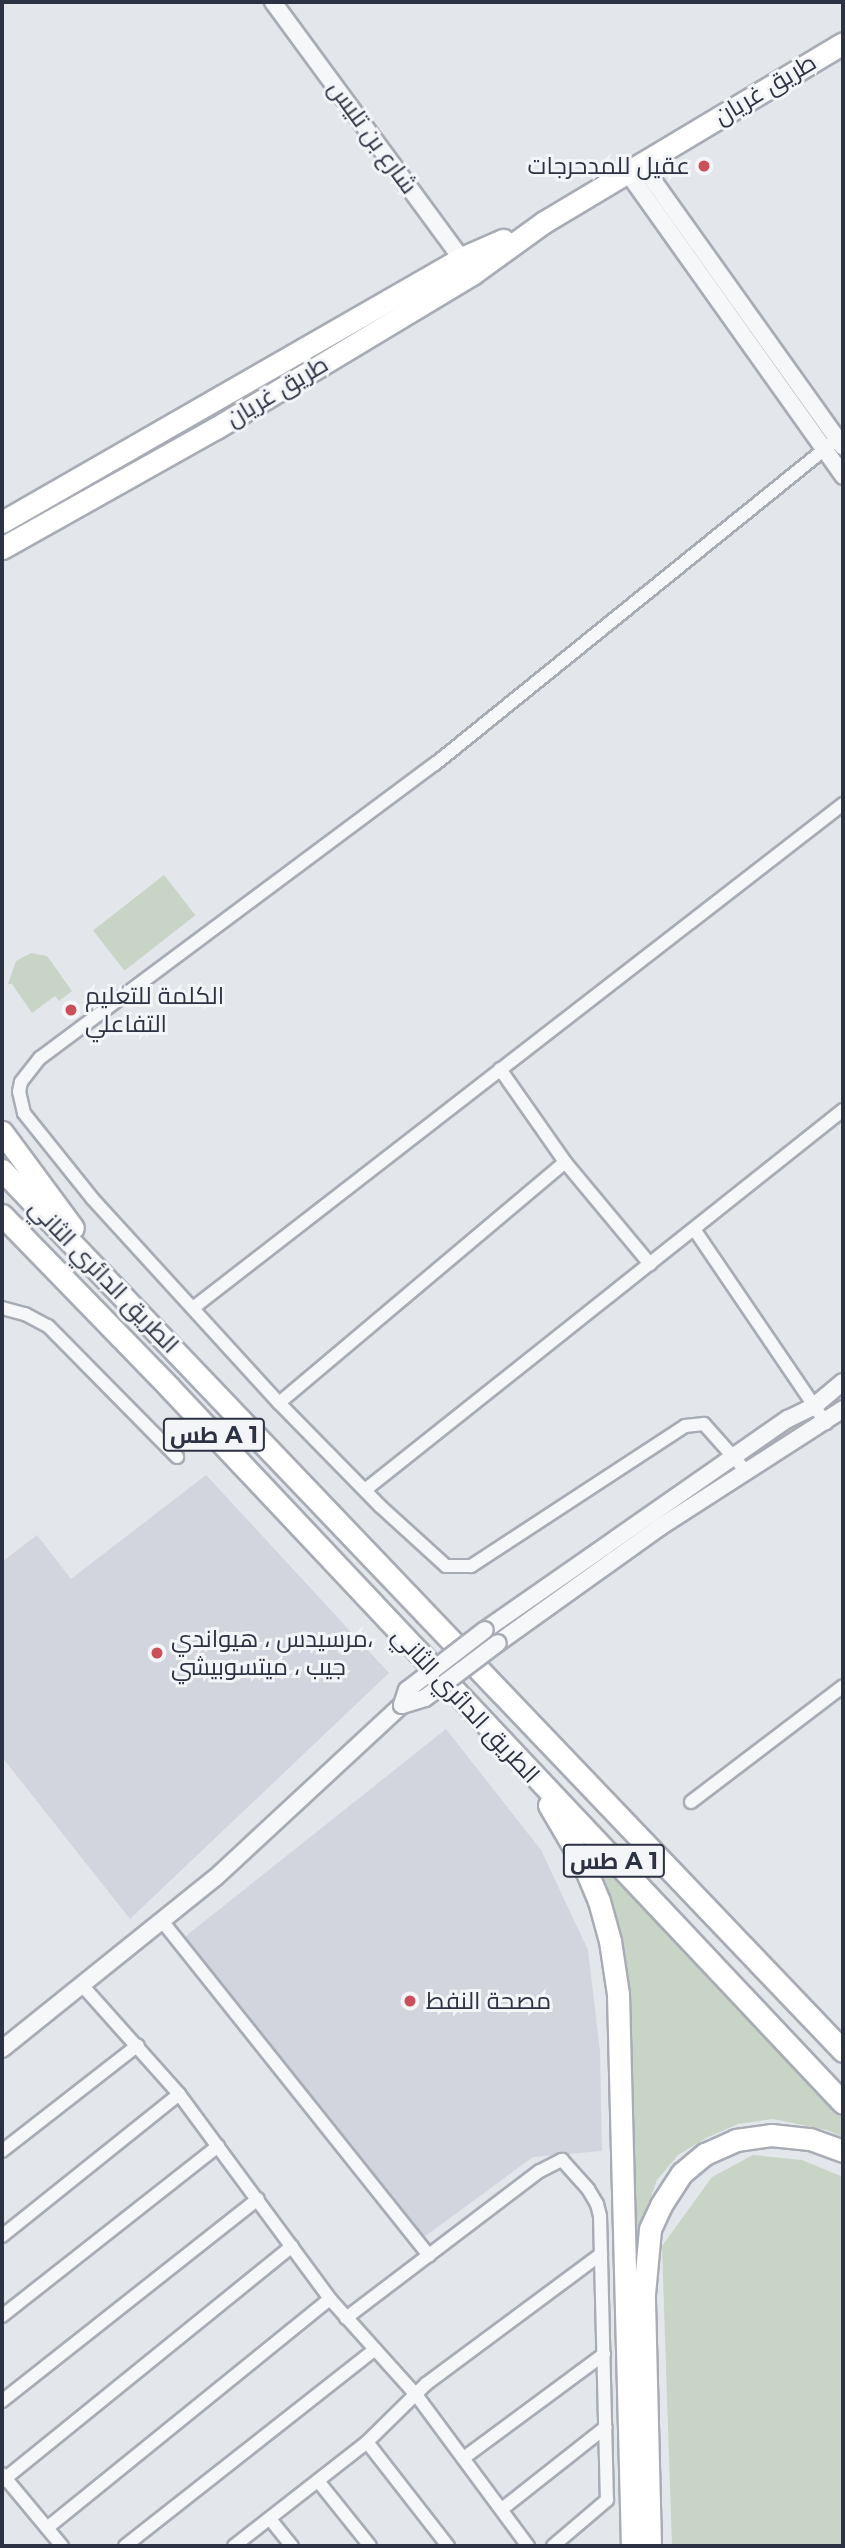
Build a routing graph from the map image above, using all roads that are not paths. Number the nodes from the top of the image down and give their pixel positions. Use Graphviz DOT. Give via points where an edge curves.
graph roads {
  1 [pos="273,2"];
  2 [pos="843,43"];
  3 [pos="635,169"];
  4 [pos="467,266"];
  5 [pos="840,442"];
  6 [pos="824,450"];
  7 [pos="843,477"];
  8 [pos="2,522"];
  9 [pos="2,548"];
  10 [pos="843,804"];
  11 [pos="500,1069"];
  12 [pos="843,1110"];
  13 [pos="2,1132"];
  14 [pos="565,1162"];
  15 [pos="2,1170"];
  16 [pos="2,1214"];
  17 [pos="2,1223"];
  18 [pos="694,1229"];
  19 [pos="39,1255"];
  20 [pos="650,1264"];
  21 [pos="115,1287"];
  22 [pos="2,1308"];
  23 [pos="193,1308"];
  24 [pos="843,1382"];
  25 [pos="279,1403"];
  26 [pos="813,1407"];
  27 [pos="843,1409"];
  28 [pos="826,1423"];
  29 [pos="177,1457"];
  30 [pos="734,1457"];
  31 [pos="746,1470"];
  32 [pos="365,1490"];
  33 [pos="843,1686"];
  34 [pos="402,1704"];
  35 [pos="532,1776"];
  36 [pos="691,1802"];
  37 [pos="162,1921"];
  38 [pos="81,1984"];
  39 [pos="811,2016"];
  40 [pos="843,2036"];
  41 [pos="138,2045"];
  42 [pos="2,2049"];
  43 [pos="843,2051"];
  44 [pos="179,2094"];
  45 [pos="843,2104"];
  46 [pos="218,2146"];
  47 [pos="2,2151"];
  48 [pos="843,2151"];
  49 [pos="258,2199"];
  50 [pos="2,2236"];
  51 [pos="292,2246"];
  52 [pos="601,2254"];
  53 [pos="429,2255"];
  54 [pos="330,2299"];
  55 [pos="2,2316"];
  56 [pos="346,2318"];
  57 [pos="375,2349"];
  58 [pos="604,2354"];
  59 [pos="417,2396"];
  60 [pos="2,2401"];
  61 [pos="606,2427"];
  62 [pos="367,2442"];
  63 [pos="465,2457"];
  64 [pos="3,2478"];
  65 [pos="318,2481"];
  66 [pos="502,2509"];
  67 [pos="270,2519"];
  68 [pos="47,2528"];
  69 [pos="62,2546"];
  70 [pos="125,2546"];
  71 [pos="234,2546"];
  72 [pos="292,2546"];
  73 [pos="370,2546"];
  74 [pos="448,2546"];
  75 [pos="528,2546"];
  76 [pos="553,2546"];
  77 [pos="632,2546"];
  78 [pos="650,2546"];
  1 -- 4 [label="street, شارع بن تليس"];
  2 -- 3 [label="highway, طريق غريان"];
  3 -- 4 [label="highway, طريق غريان"];
  3 -- 5 [label="street"];
  3 -- 6 [label="street"];
  4 -- 8 [label="highway, طريق غريان"];
  4 -- 9 [label="highway, طريق غريان" via="216,428"];
  5 -- 6 [label="street"];
  6 -- 7 [label="street"];
  6 -- 23 [label="street" via="435,764 52,1048 31,1069 19,1087 24,1113 92,1198"];
  10 -- 11 [label="street"];
  11 -- 14 [label="street"];
  11 -- 23 [label="street"];
  12 -- 18 [label="street"];
  13 -- 21 [label="highway"];
  14 -- 20 [label="street"];
  14 -- 25 [label="street"];
  15 -- 21 [label="highway, الطريق الدائري الثاني / طس A 1"];
  16 -- 19 [label="highway, الطريق الدائري الثاني / طس A 1"];
  17 -- 19 [label="highway"];
  18 -- 20 [label="street"];
  18 -- 26 [label="street"];
  19 -- 35 [label="highway, الطريق الدائري الثاني / طس A 1" via="188,1407"];
  20 -- 32 [label="street"];
  21 -- 39 [label="highway, الطريق الدائري الثاني / طس A 1"];
  22 -- 29 [label="street" via="48,1326"];
  23 -- 25 [label="street"];
  24 -- 26 [label="street"];
  25 -- 32 [label="street"];
  26 -- 28 [label="street"];
  26 -- 30 [label="street"];
  27 -- 28 [label="street"];
  28 -- 31 [label="street" via="785,1443"];
  30 -- 31 [label="street"];
  30 -- 32 [label="street" via="704,1424 685,1426 500,1549 462,1568 446,1566"];
  30 -- 34 [label="street, bridge" via="485,1630 407,1690"];
  31 -- 34 [label="street, bridge" via="564,1594 425,1698"];
  33 -- 36 [label="street"];
  34 -- 37 [label="street" via="215,1878"];
  35 -- 45 [label="highway, الطريق الدائري الثاني / طس A 1"];
  35 -- 77 [label="highway" via="583,1863 599,1901 618,1994"];
  37 -- 38 [label="street"];
  37 -- 53 [label="street"];
  38 -- 41 [label="street"];
  38 -- 42 [label="street"];
  39 -- 40 [label="highway"];
  39 -- 43 [label="highway, الطريق الدائري الثاني / طس A 1"];
  41 -- 44 [label="street"];
  41 -- 47 [label="street"];
  44 -- 46 [label="street"];
  44 -- 50 [label="street"];
  46 -- 49 [label="street"];
  46 -- 55 [label="street"];
  48 -- 78 [label="highway" via="810,2139 771,2135 736,2140 705,2154 682,2173 661,2206 650,2229 644,2294"];
  49 -- 51 [label="street"];
  49 -- 60 [label="street"];
  51 -- 54 [label="street"];
  51 -- 64 [label="street"];
  52 -- 53 [label="street" via="597,2204 558,2160"];
  52 -- 58 [label="street"];
  52 -- 59 [label="street" via="426,2384"];
  53 -- 56 [label="street"];
  54 -- 56 [label="street"];
  54 -- 68 [label="street"];
  56 -- 57 [label="street"];
  57 -- 59 [label="street"];
  57 -- 70 [label="street"];
  58 -- 61 [label="street"];
  58 -- 63 [label="street"];
  59 -- 62 [label="street"];
  59 -- 63 [label="street"];
  61 -- 66 [label="street"];
  61 -- 76 [label="street" via="607,2500"];
  62 -- 65 [label="street"];
  62 -- 74 [label="street"];
  63 -- 66 [label="street"];
  64 -- 68 [label="street"];
  65 -- 67 [label="street"];
  65 -- 73 [label="street"];
  66 -- 75 [label="street"];
  67 -- 71 [label="street"];
  67 -- 72 [label="street"];
  68 -- 69 [label="street"];
}
